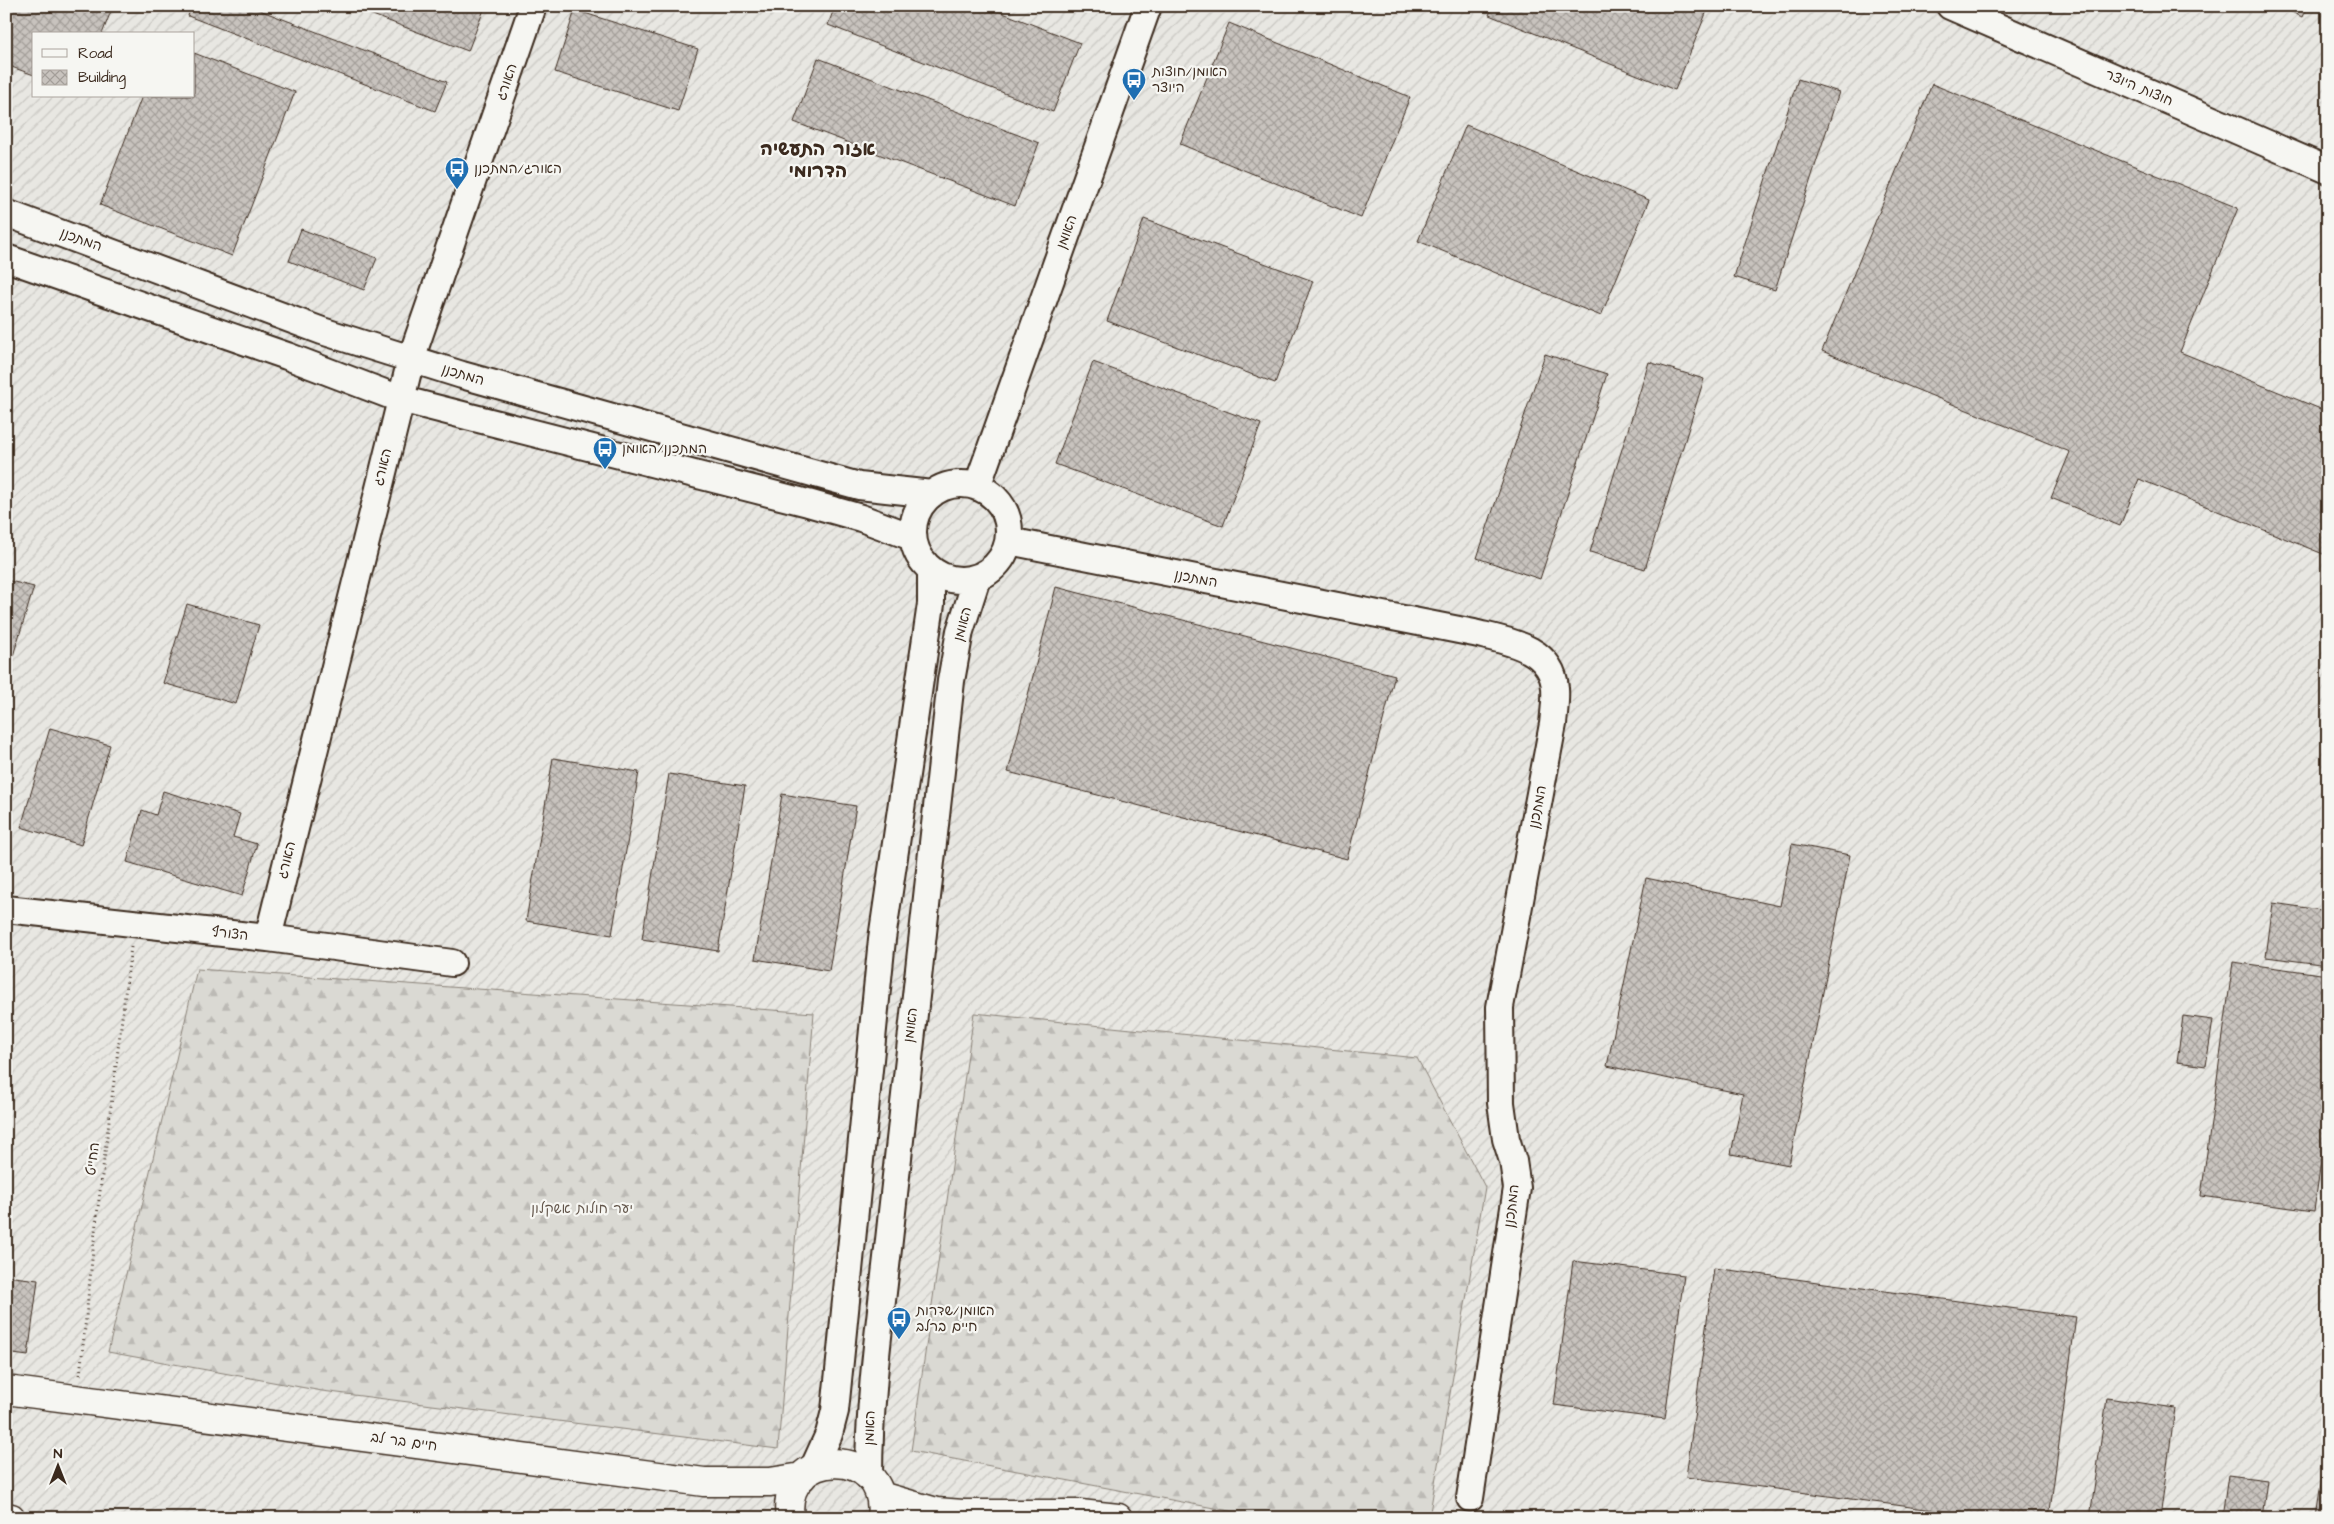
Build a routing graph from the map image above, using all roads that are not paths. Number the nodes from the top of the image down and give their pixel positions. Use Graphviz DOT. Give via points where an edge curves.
graph roads {
  1 [pos="533,6"];
  2 [pos="1148,6"];
  3 [pos="1950,6"];
  4 [pos="2328,170"];
  5 [pos="6,213"];
  6 [pos="6,258"];
  7 [pos="411,359"];
  8 [pos="400,399"];
  9 [pos="977,487"];
  10 [pos="932,494"];
  11 [pos="912,537"];
  12 [pos="1009,541"];
  13 [pos="931,570"];
  14 [pos="977,578"];
  15 [pos="6,909"];
  16 [pos="268,938"];
  17 [pos="452,963"];
  18 [pos="6,1390"];
  19 [pos="808,1472"];
  20 [pos="877,1497"];
  21 [pos="1470,1498"];
  22 [pos="6,1517"];
  23 [pos="11,1518"];
  24 [pos="790,1518"];
  25 [pos="1118,1518"];
  1 -- 7 [label="street, האורג"];
  2 -- 9 [label="street, האומן"];
  3 -- 4 [label="street, חוצות היוצר"];
  5 -- 7 [label="street, המתכנן" via="322,331"];
  6 -- 8 [label="street"];
  7 -- 8 [label="street, האורג"];
  7 -- 10 [label="street, המתכנן" via="859,486"];
  8 -- 11 [label="street" via="808,503"];
  8 -- 16 [label="street, האורג"];
  9 -- 10 [label="street" via="946,486"];
  9 -- 12 [label="street" via="999,502 1006,514"];
  10 -- 11 [label="street" via="916,513"];
  11 -- 13 [label="street" via="919,555"];
  12 -- 14 [label="street" via="1003,557 992,570"];
  12 -- 21 [label="street, המתכנן" via="1474,633 1522,645 1545,661 1555,687 1553,724 1500,1007 1501,1103 1517,1188"];
  13 -- 14 [label="street" via="953,580"];
  13 -- 19 [label="street" via="931,604 882,939 834,1411 829,1434"];
  14 -- 20 [label="street, האומן" via="960,631 951,681 909,1040 870,1415"];
  15 -- 16 [label="street, הצורף"];
  16 -- 17 [label="street, הצורף"];
  18 -- 19 [label="main road, חיים בר לב" via="704,1482 770,1482"];
  19 -- 20 [label="main road, חיים בר לב" via="822,1463 842,1463 862,1470"];
  19 -- 24 [label="main road" via="791,1497"];
  20 -- 25 [label="main road" via="954,1514 1080,1514"];
  22 -- 23 [label="main road"];
}
